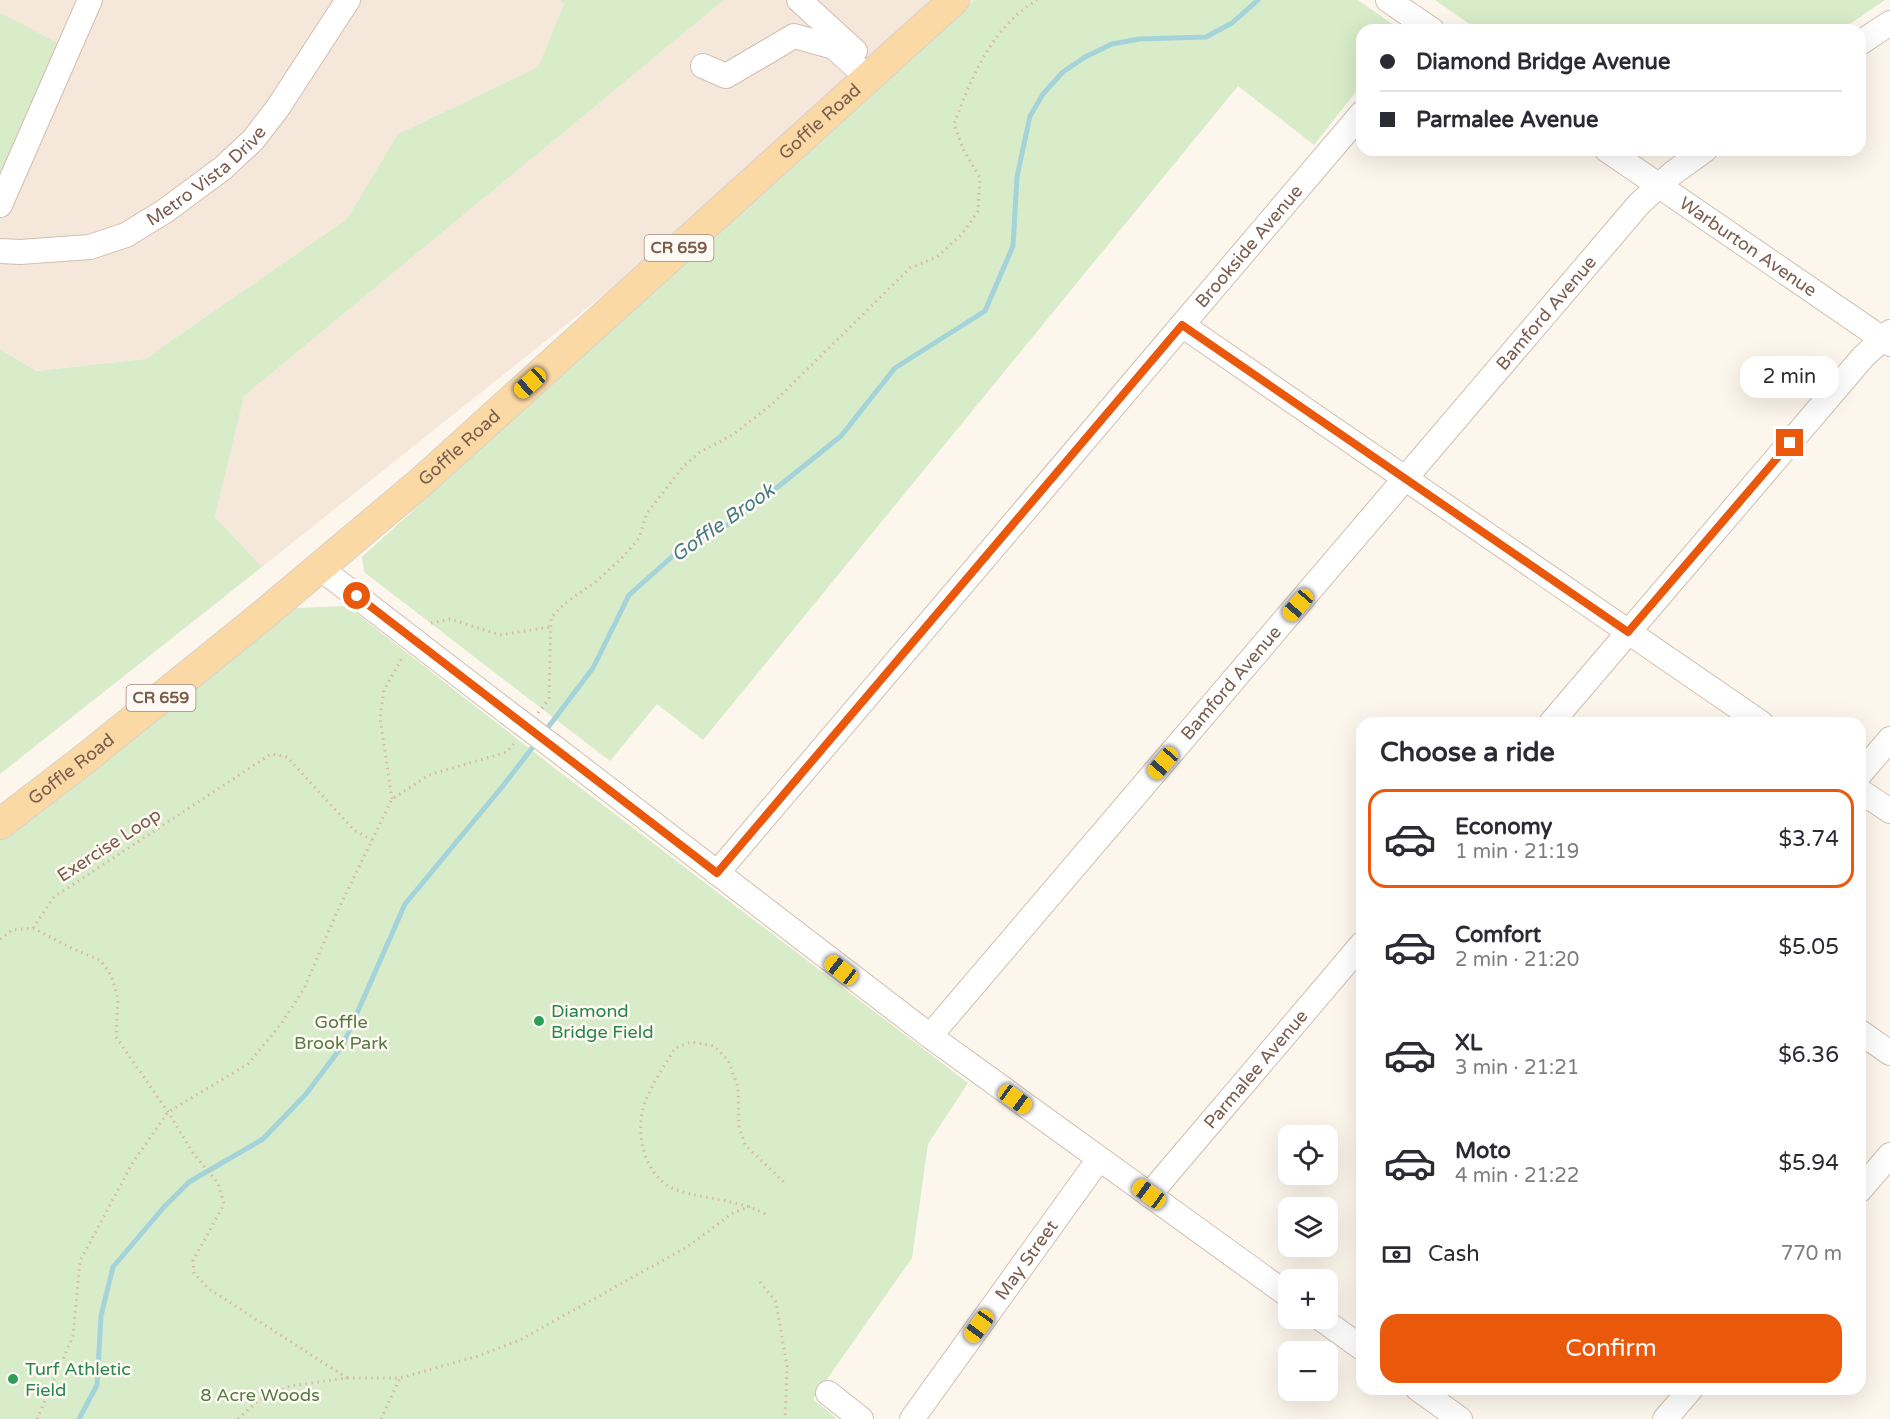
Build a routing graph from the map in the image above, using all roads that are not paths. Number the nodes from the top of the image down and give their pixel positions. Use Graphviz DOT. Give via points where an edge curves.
graph roads {
  1 [pos="90,0"];
  2 [pos="348,0"];
  3 [pos="799,0"];
  4 [pos="954,0"];
  5 [pos="1388,0"];
  6 [pos="1890,23"];
  7 [pos="1423,24"];
  8 [pos="1866,39"];
  9 [pos="703,66"];
  10 [pos="872,74"];
  11 [pos="1356,120"];
  12 [pos="1616,156"];
  13 [pos="1697,156"];
  14 [pos="1658,185"];
  15 [pos="0,205"];
  16 [pos="0,251"];
  17 [pos="1182,325"];
  18 [pos="1887,338"];
  19 [pos="1405,479"];
  20 [pos="320,567"];
  21 [pos="1628,632"];
  22 [pos="1556,717"];
  23 [pos="1752,717"];
  24 [pos="1890,739"];
  25 [pos="1866,767"];
  26 [pos="1866,795"];
  27 [pos="1890,811"];
  28 [pos="0,824"];
  29 [pos="717,873"];
  30 [pos="1356,951"];
  31 [pos="930,1036"];
  32 [pos="1866,1036"];
  33 [pos="1890,1053"];
  34 [pos="1890,1155"];
  35 [pos="1099,1159"];
  36 [pos="1866,1183"];
  37 [pos="1149,1194"];
  38 [pos="1278,1288"];
  39 [pos="1335,1329"];
  40 [pos="1356,1344"];
  41 [pos="828,1393"];
  42 [pos="1426,1395"];
  43 [pos="1686,1395"];
  44 [pos="861,1419"];
  45 [pos="912,1419"];
  46 [pos="1460,1419"];
  47 [pos="1665,1419"];
  1 -- 15 [label="street"];
  2 -- 16 [label="street, Metro Vista Drive" via="253,140 165,211 126,235 90,247"];
  3 -- 10 [label="street"];
  4 -- 10 [label="main road, Goffle Road / CR 659"];
  5 -- 7 [label="street"];
  6 -- 8 [label="street"];
  9 -- 10 [label="street" via="726,76 794,36 834,48"];
  10 -- 20 [label="main road, Goffle Road / CR 659" via="459,448"];
  11 -- 17 [label="street, Brookside Avenue"];
  12 -- 14 [label="street, Warburton Avenue"];
  13 -- 14 [label="street, Bamford Avenue"];
  14 -- 18 [label="street, Warburton Avenue"];
  14 -- 19 [label="street, Bamford Avenue"];
  17 -- 19 [label="street"];
  17 -- 29 [label="street, Brookside Avenue"];
  18 -- 21 [label="street" via="1863,357"];
  19 -- 21 [label="street"];
  19 -- 31 [label="street, Bamford Avenue"];
  20 -- 28 [label="main road, Goffle Road / CR 659"];
  20 -- 29 [label="street, bridge"];
  21 -- 22 [label="street"];
  21 -- 23 [label="street"];
  24 -- 25 [label="street"];
  26 -- 27 [label="street"];
  29 -- 31 [label="street"];
  30 -- 37 [label="street, Parmalee Avenue"];
  31 -- 35 [label="street"];
  32 -- 33 [label="street"];
  34 -- 36 [label="street"];
  35 -- 37 [label="street"];
  35 -- 45 [label="street, May Street"];
  37 -- 38 [label="street"];
  39 -- 40 [label="street"];
  41 -- 44 [label="street"];
  42 -- 46 [label="street"];
  43 -- 47 [label="street"];
}
